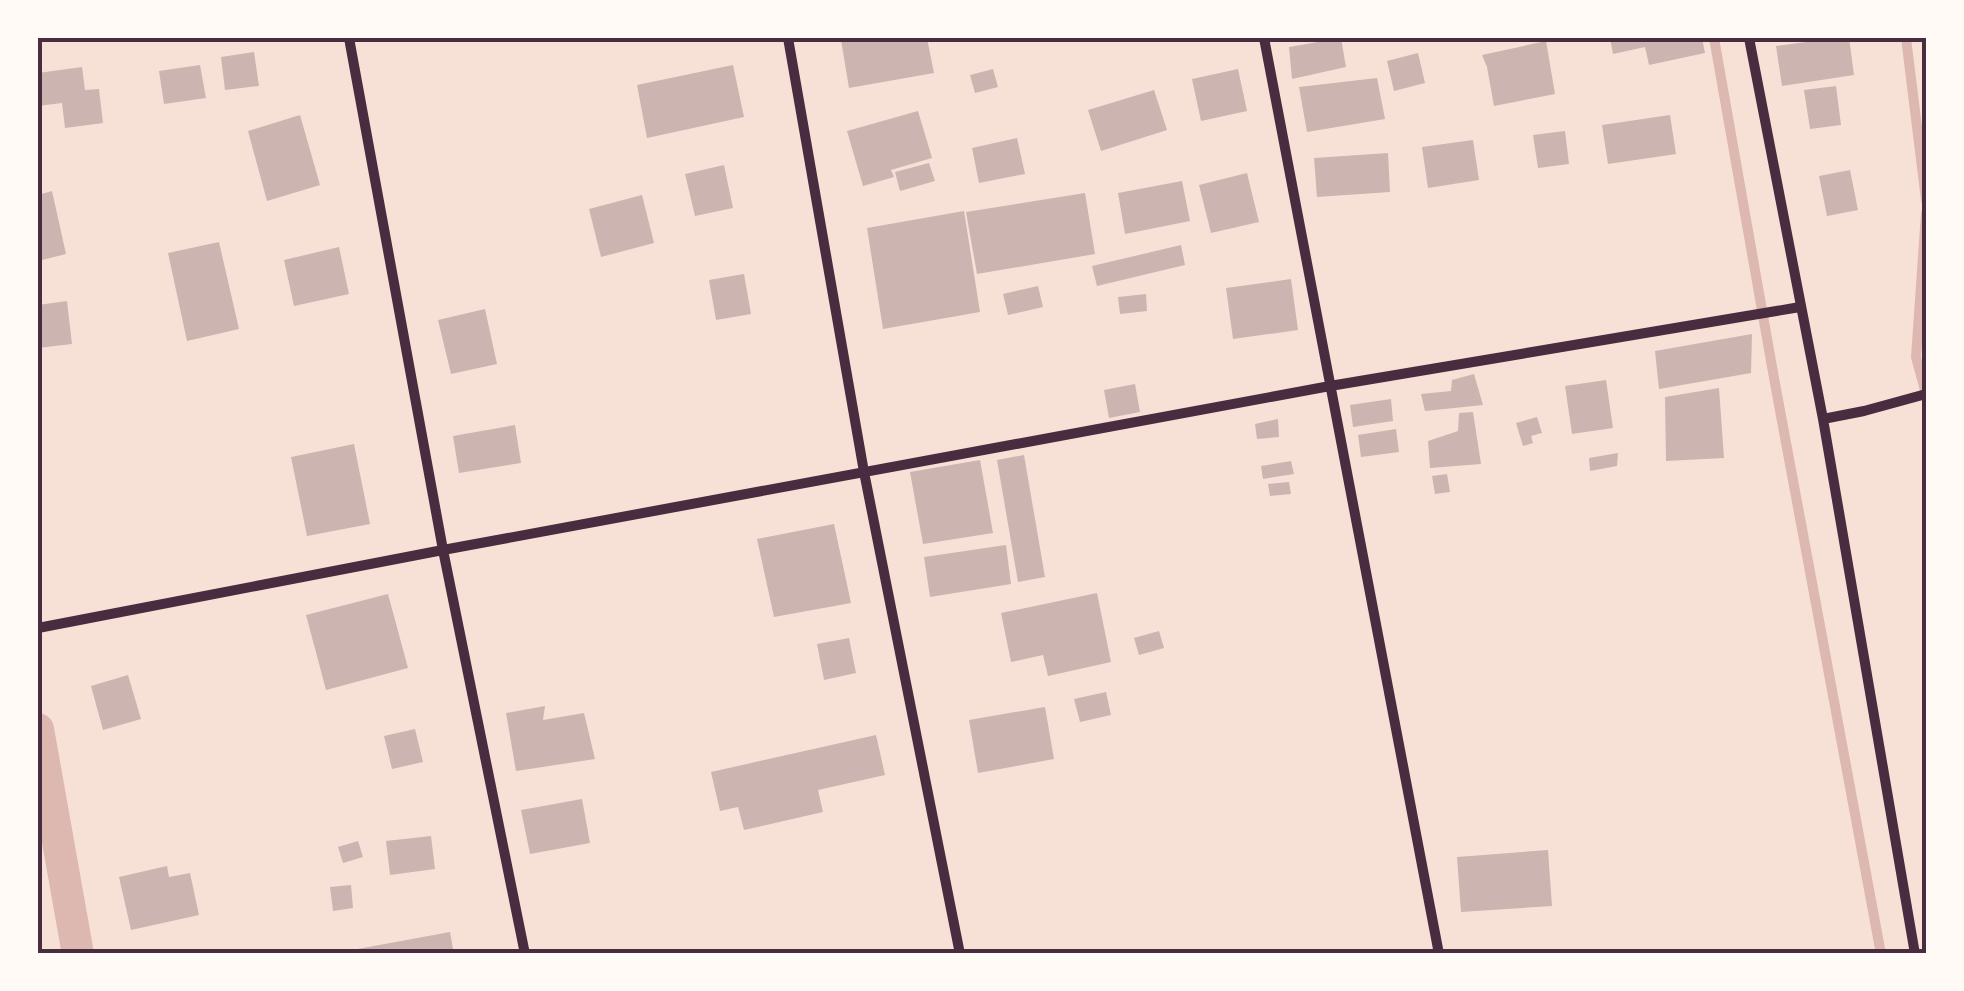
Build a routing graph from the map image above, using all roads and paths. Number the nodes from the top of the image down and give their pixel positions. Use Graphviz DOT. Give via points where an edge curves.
graph roads {
  1 [pos="349,38"];
  2 [pos="788,38"];
  3 [pos="1264,38"];
  4 [pos="1749,38"];
  5 [pos="1800,308"];
  6 [pos="1330,386"];
  7 [pos="1926,394"];
  8 [pos="1823,418"];
  9 [pos="864,472"];
  10 [pos="443,550"];
  11 [pos="38,628"];
  12 [pos="525,954"];
  13 [pos="960,954"];
  14 [pos="1440,954"];
  15 [pos="1916,954"];
  1 -- 10 [label="street"];
  2 -- 9 [label="street"];
  3 -- 6 [label="street"];
  4 -- 5 [label="street"];
  5 -- 6 [label="street"];
  5 -- 8 [label="street"];
  6 -- 9 [label="street"];
  6 -- 14 [label="street"];
  7 -- 8 [label="street"];
  8 -- 15 [label="street"];
  9 -- 10 [label="street"];
  9 -- 13 [label="street"];
  10 -- 11 [label="street"];
  10 -- 12 [label="street"];
}
